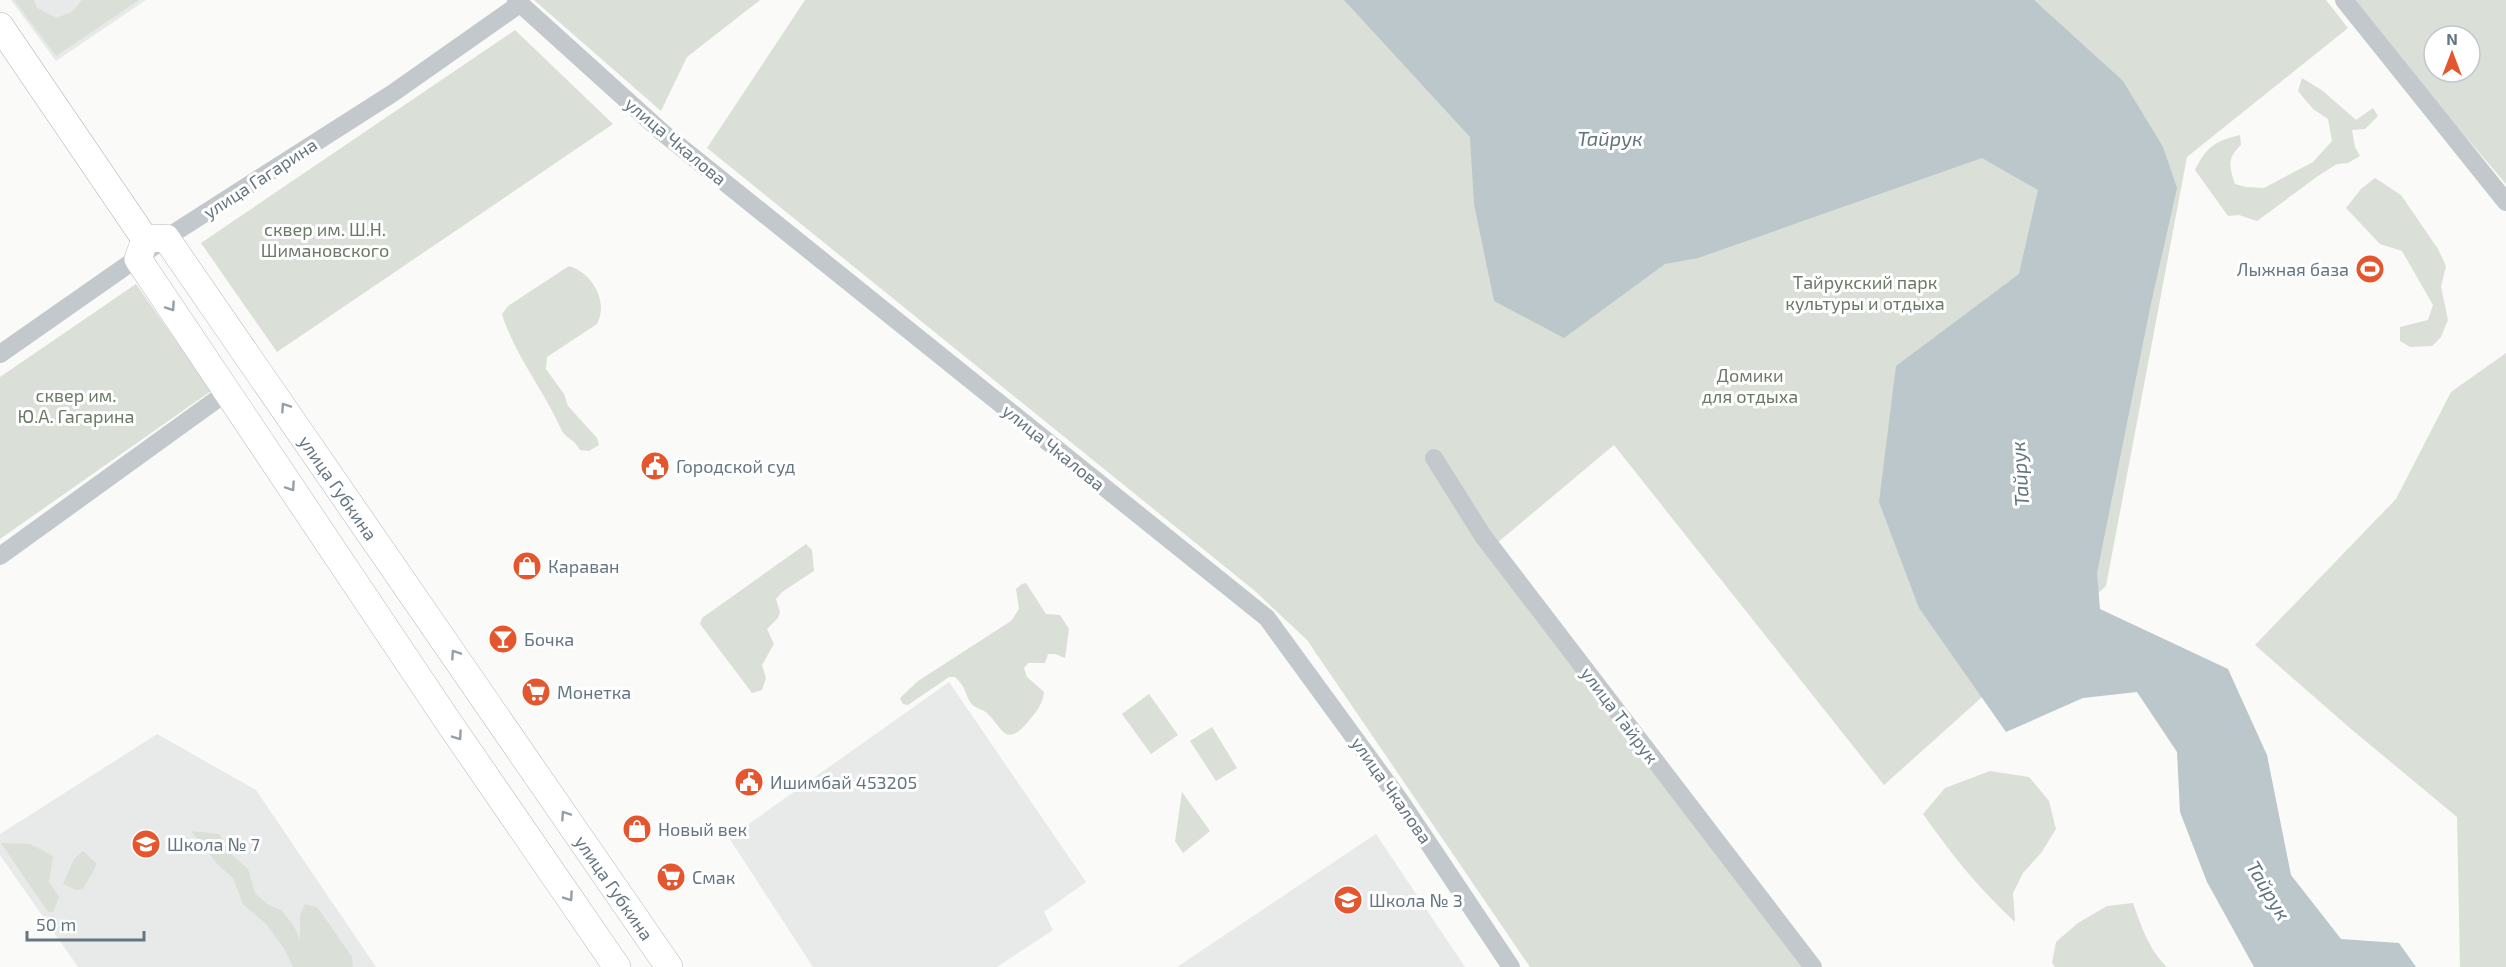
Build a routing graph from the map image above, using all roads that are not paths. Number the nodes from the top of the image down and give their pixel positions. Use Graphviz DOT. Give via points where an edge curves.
graph roads {
  1 [pos="2344,0"];
  2 [pos="519,2"];
  3 [pos="0,26"];
  4 [pos="2506,202"];
  5 [pos="150,245"];
  6 [pos="0,354"];
  7 [pos="227,392"];
  8 [pos="1434,458"];
  9 [pos="0,556"];
  10 [pos="617,967"];
  11 [pos="669,967"];
  12 [pos="1512,967"];
  13 [pos="1813,967"];
  1 -- 4 [label="street"];
  2 -- 5 [label="street, улица Гагарина" via="393,93"];
  2 -- 12 [label="street, улица Чкалова" via="662,132 1267,618 1399,798"];
  3 -- 5 [label="main road, улица Губкина"];
  5 -- 6 [label="street, улица Гагарина"];
  5 -- 7 [label="main road, улица Губкина, one-way"];
  11 -- 5 [label="main road, улица Губкина, one-way"];
  7 -- 9 [label="street"];
  7 -- 10 [label="main road, улица Губкина, one-way"];
  8 -- 13 [label="street, улица Тайрук" via="1483,536"];
}
